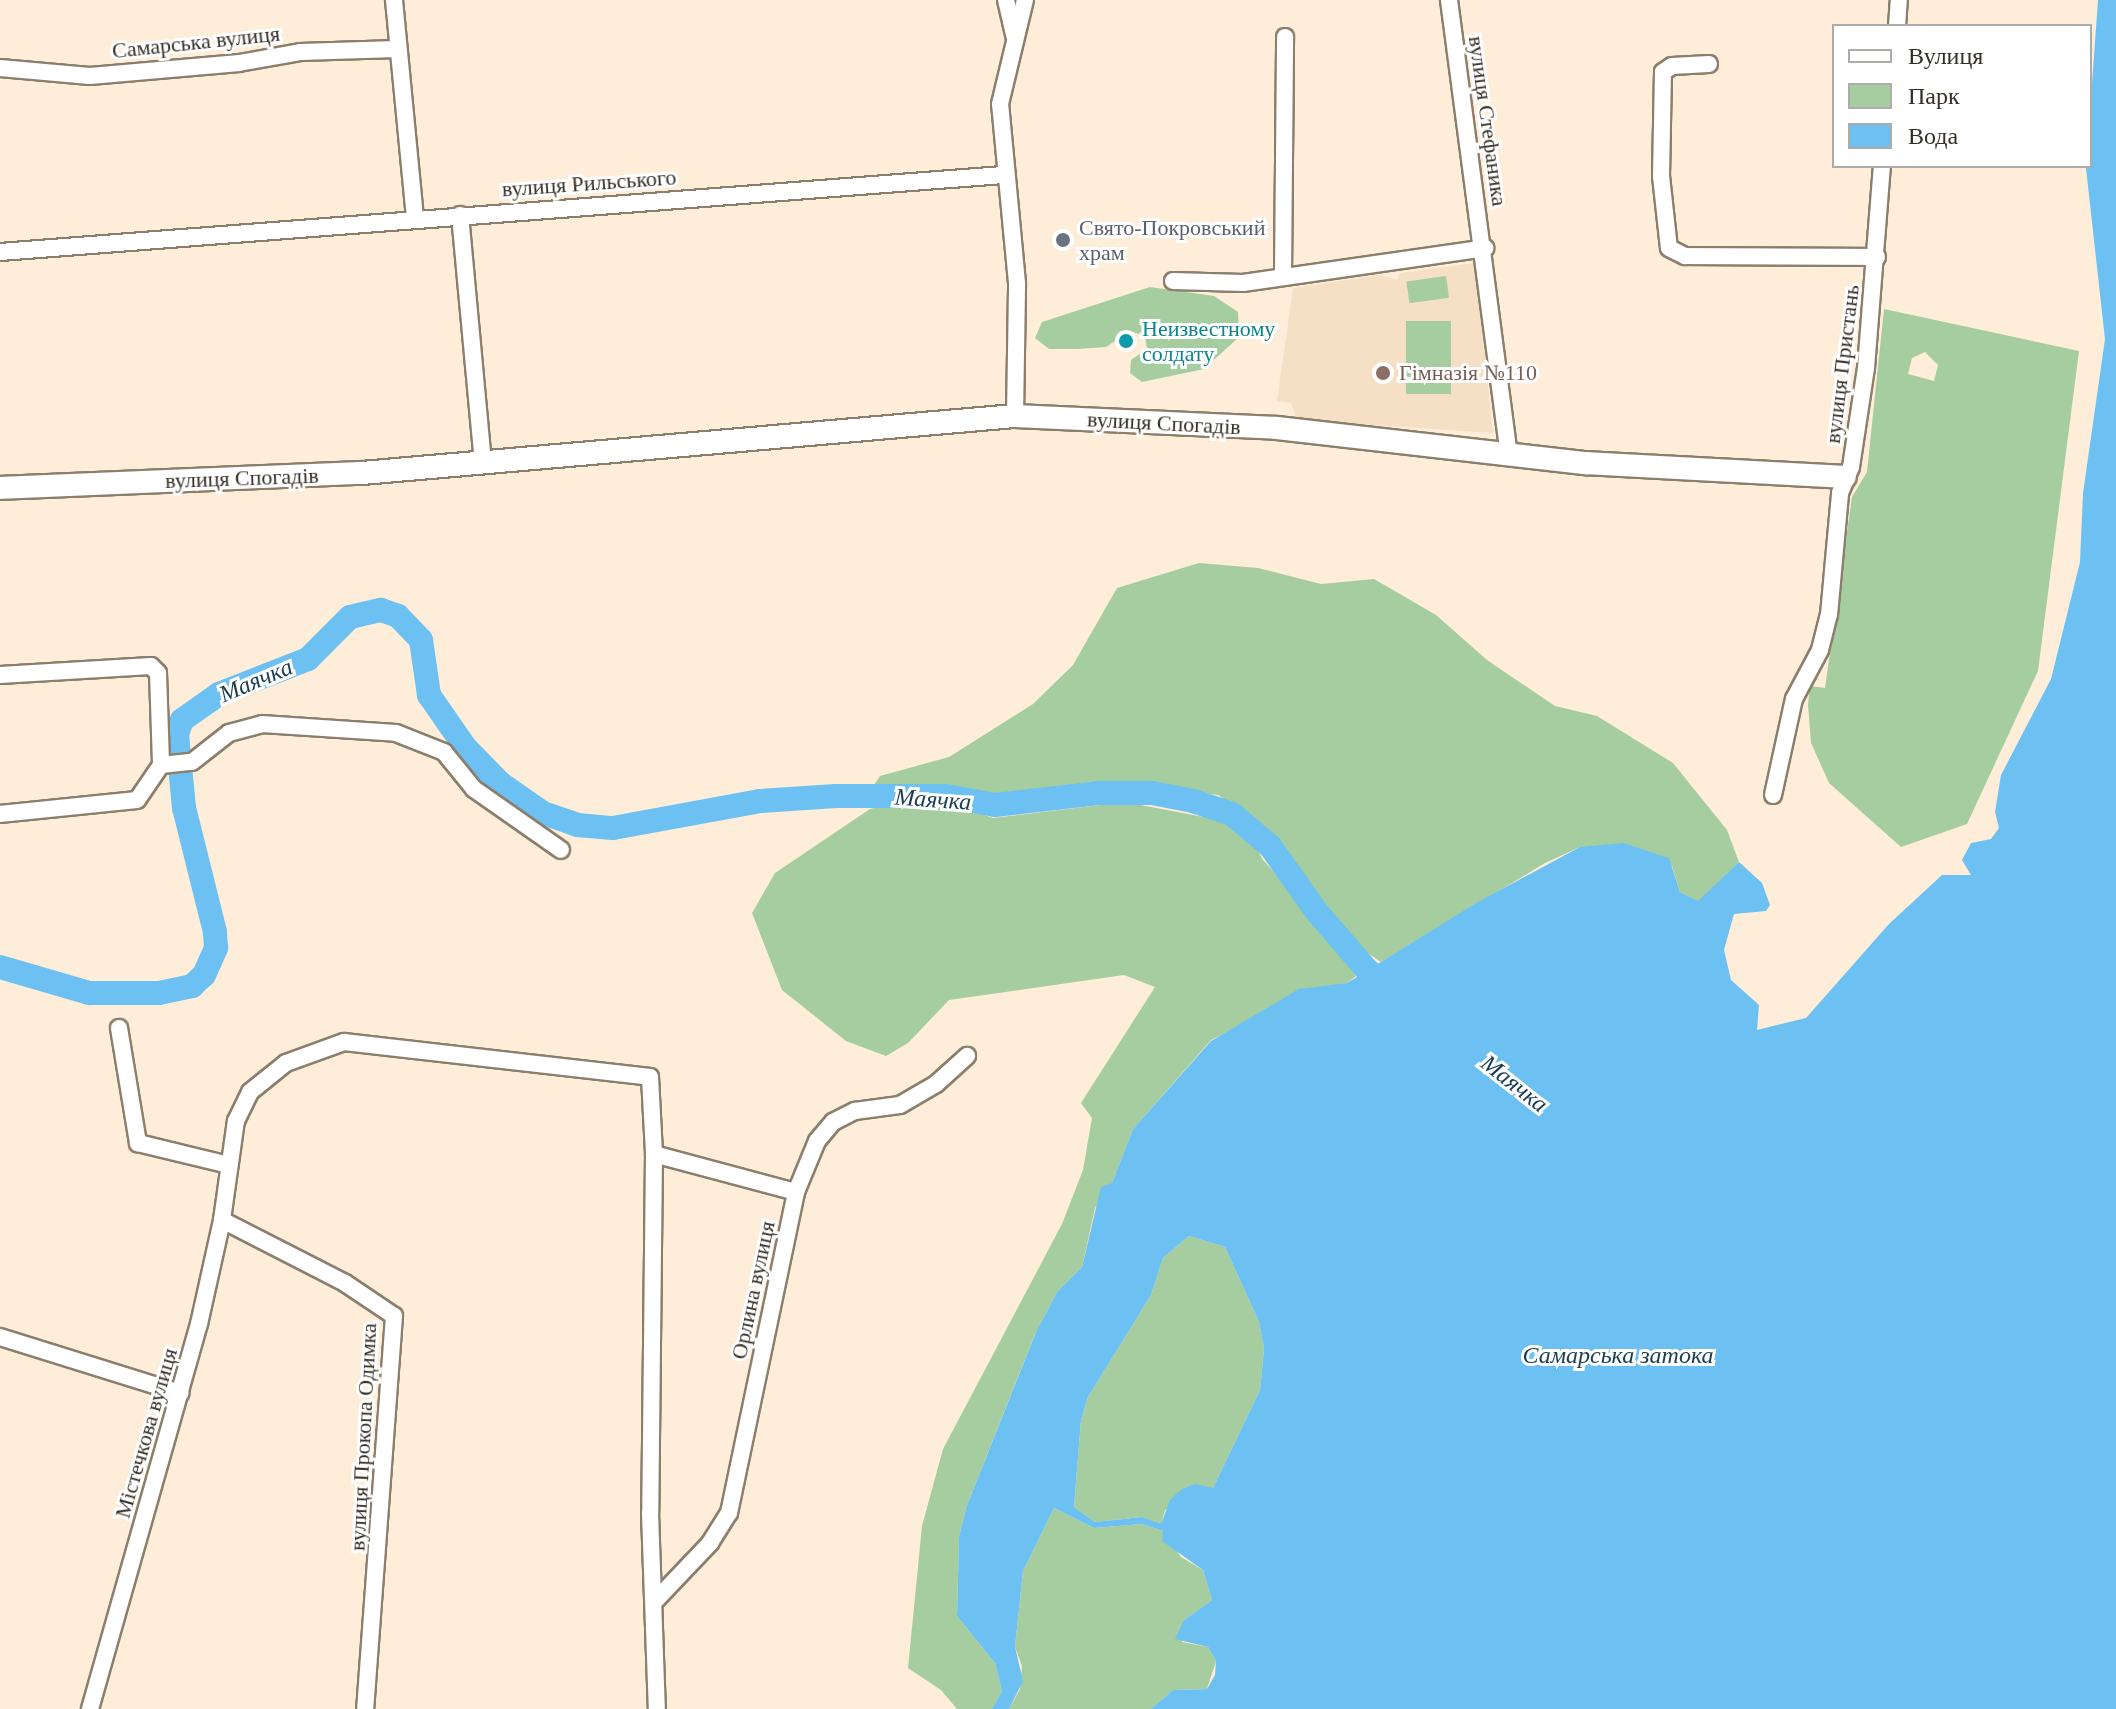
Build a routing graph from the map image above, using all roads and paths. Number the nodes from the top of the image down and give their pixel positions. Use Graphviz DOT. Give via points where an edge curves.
graph roads {
  1 [pos="394,0"];
  2 [pos="1006,0"];
  3 [pos="1025,0"];
  4 [pos="1449,0"];
  5 [pos="1899,0"];
  6 [pos="1897,24"];
  7 [pos="1014,37"];
  8 [pos="1285,37"];
  9 [pos="397,49"];
  10 [pos="1709,64"];
  11 [pos="0,68"];
  12 [pos="1882,168"];
  13 [pos="1004,175"];
  14 [pos="460,215"];
  15 [pos="415,218"];
  16 [pos="1485,248"];
  17 [pos="0,252"];
  18 [pos="1877,257"];
  19 [pos="1283,276"];
  20 [pos="1173,281"];
  21 [pos="1015,416"];
  22 [pos="1509,453"];
  23 [pos="483,464"];
  24 [pos="1845,477"];
  25 [pos="0,488"];
  26 [pos="0,675"];
  27 [pos="167,765"];
  28 [pos="1773,795"];
  29 [pos="0,814"];
  30 [pos="561,850"];
  31 [pos="119,1028"];
  32 [pos="967,1056"];
  33 [pos="654,1154"];
  34 [pos="229,1165"];
  35 [pos="796,1192"];
  36 [pos="222,1220"];
  37 [pos="0,1337"];
  38 [pos="180,1393"];
  39 [pos="656,1600"];
  40 [pos="90,1709"];
  41 [pos="365,1709"];
  42 [pos="657,1709"];
  1 -- 9 [label="street"];
  2 -- 7 [label="street"];
  3 -- 7 [label="street"];
  4 -- 16 [label="street, вулиця Стефаника"];
  5 -- 6 [label="street"];
  7 -- 13 [label="street" via="1000,104"];
  8 -- 19 [label="street"];
  9 -- 11 [label="street, Самарська вулиця" via="300,52 239,63 90,76"];
  9 -- 15 [label="street"];
  10 -- 18 [label="street" via="1672,66 1663,72 1661,176 1669,248 1685,256"];
  12 -- 18 [label="street, вулиця Пристань"];
  13 -- 14 [label="street, вулиця Рильського"];
  13 -- 21 [label="street" via="1017,283"];
  14 -- 15 [label="street, вулиця Рильського"];
  14 -- 23 [label="street"];
  15 -- 17 [label="street, вулиця Рильського"];
  16 -- 19 [label="street"];
  16 -- 22 [label="street, вулиця Стефаника"];
  18 -- 24 [label="street, вулиця Пристань" via="1866,368"];
  19 -- 20 [label="street" via="1243,283"];
  21 -- 22 [label="street, вулиця Спогадів" via="1277,428"];
  21 -- 23 [label="street, вулиця Спогадів"];
  22 -- 24 [label="street, вулиця Спогадів" via="1586,463"];
  23 -- 25 [label="street, вулиця Спогадів"];
  24 -- 28 [label="street, вулиця Пристань" via="1829,615 1820,650 1794,699"];
  26 -- 27 [label="street" via="151,666 158,673"];
  27 -- 29 [label="street" via="137,800"];
  27 -- 30 [label="street" via="192,762 229,733 262,724 396,733 444,752 474,789"];
  31 -- 34 [label="street" via="138,1143"];
  32 -- 35 [label="street, Орлина вулиця" via="936,1084 900,1105 855,1111 833,1122 817,1141"];
  33 -- 34 [label="street, Містечкова вулиця" via="650,1077 344,1042 286,1063 250,1092 236,1121"];
  33 -- 35 [label="street"];
  33 -- 39 [label="street" via="650,1513"];
  34 -- 36 [label="street, Містечкова вулиця"];
  35 -- 39 [label="street, Орлина вулиця" via="729,1513 710,1543"];
  36 -- 38 [label="street, Містечкова вулиця"];
  36 -- 41 [label="street, вулиця Прокопа Одимка" via="345,1283 394,1316"];
  37 -- 38 [label="street"];
  38 -- 40 [label="street, Містечкова вулиця"];
  39 -- 42 [label="street"];
}
